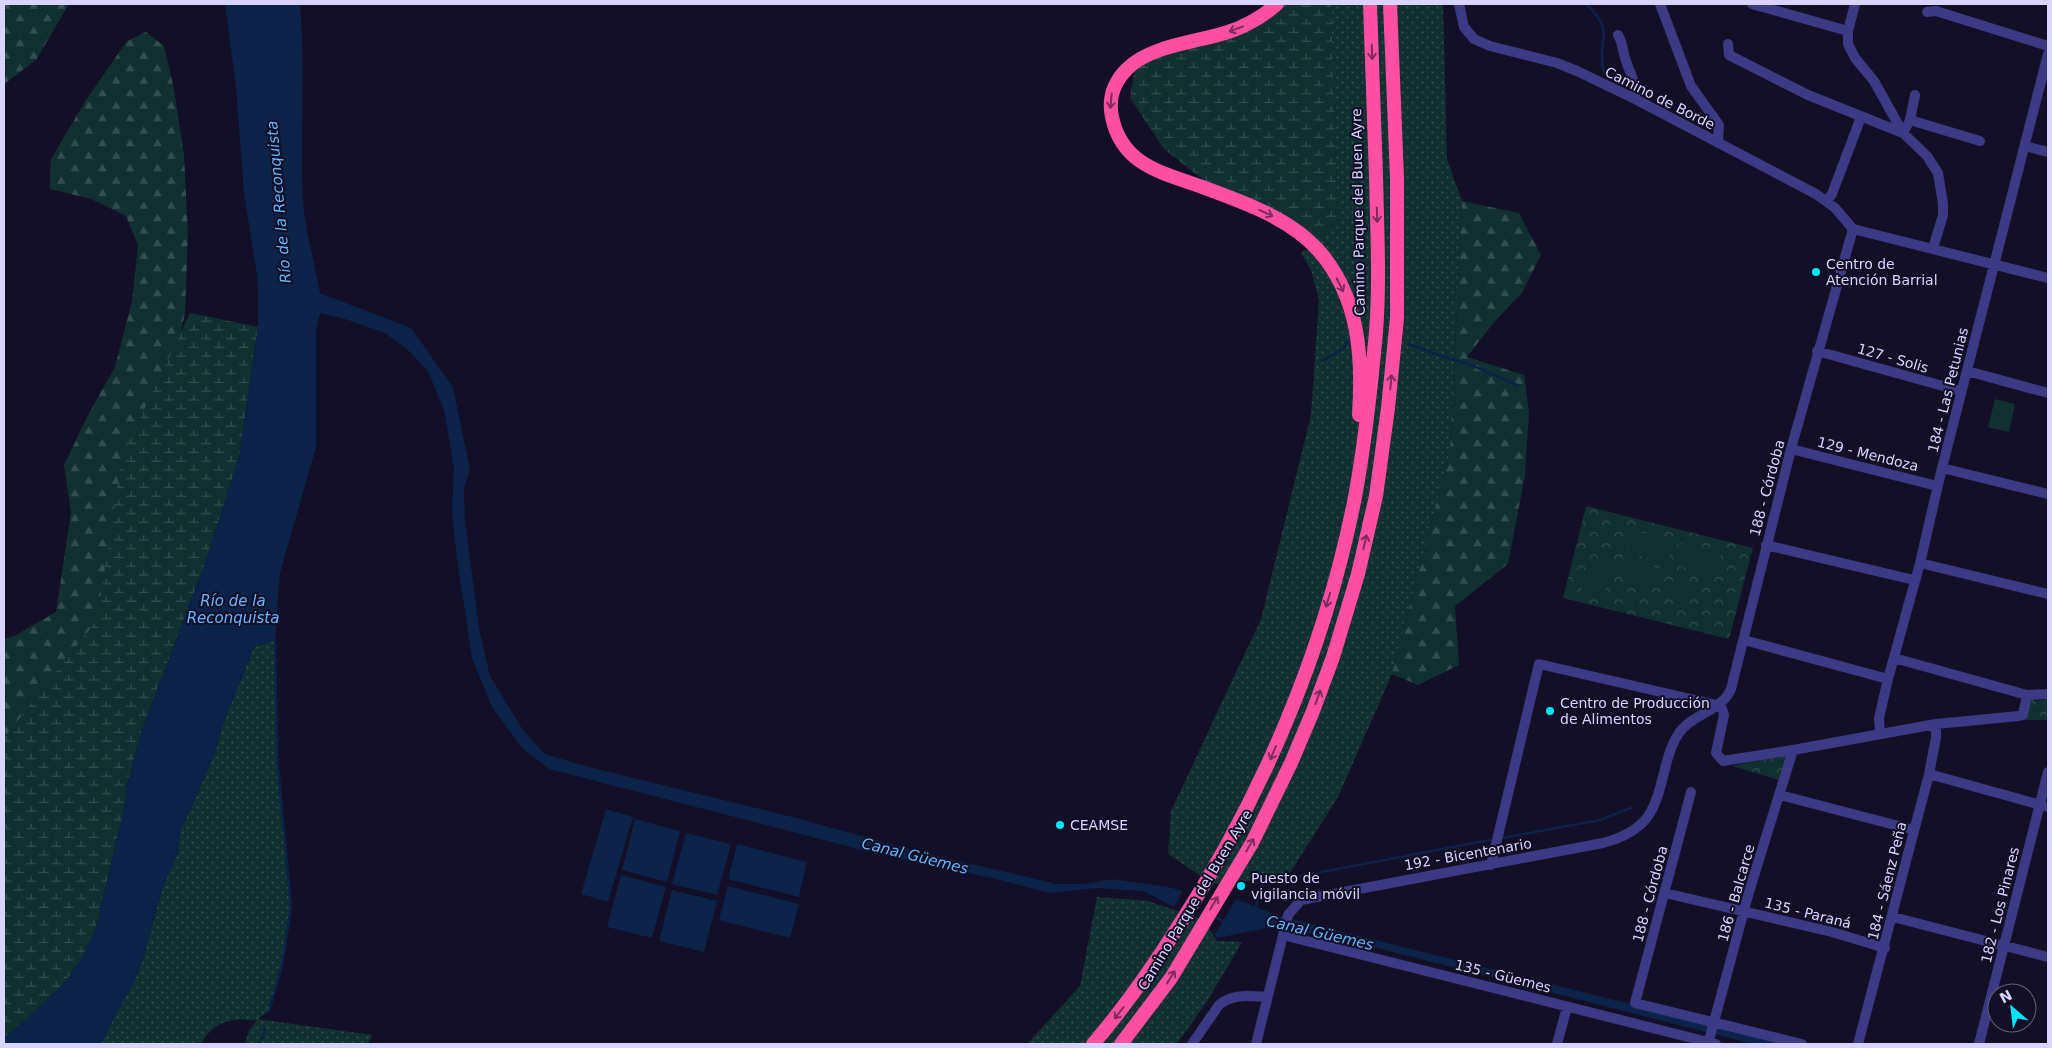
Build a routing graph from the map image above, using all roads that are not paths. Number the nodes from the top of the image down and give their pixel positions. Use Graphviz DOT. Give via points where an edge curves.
graph roads {
  1 [pos="1277,4"];
  2 [pos="1370,4"];
  3 [pos="1390,4"];
  4 [pos="1459,4"];
  5 [pos="1660,4"];
  6 [pos="1752,4"];
  7 [pos="1855,4"];
  8 [pos="1766,5"];
  9 [pos="1928,12"];
  10 [pos="1848,31"];
  11 [pos="1618,35"];
  12 [pos="1728,44"];
  13 [pos="2048,46"];
  14 [pos="2048,54"];
  15 [pos="1915,96"];
  16 [pos="1637,100"];
  17 [pos="1861,117"];
  18 [pos="1910,120"];
  19 [pos="1903,133"];
  20 [pos="1980,141"];
  21 [pos="1718,143"];
  22 [pos="2025,146"];
  23 [pos="2048,152"];
  24 [pos="1826,201"];
  25 [pos="1853,229"];
  26 [pos="1933,248"];
  27 [pos="1994,264"];
  28 [pos="2048,278"];
  29 [pos="1817,351"];
  30 [pos="1967,371"];
  31 [pos="1961,392"];
  32 [pos="2048,393"];
  33 [pos="1791,449"];
  34 [pos="1942,468"];
  35 [pos="1937,486"];
  36 [pos="2048,494"];
  37 [pos="1347,530"];
  38 [pos="1766,545"];
  39 [pos="1920,563"];
  40 [pos="1914,580"];
  41 [pos="2048,594"];
  42 [pos="1744,640"];
  43 [pos="1894,658"];
  44 [pos="1888,678"];
  45 [pos="2048,694"];
  46 [pos="2028,695"];
  47 [pos="1717,706"];
  48 [pos="1936,724"];
  49 [pos="1880,734"];
  50 [pos="1793,750"];
  51 [pos="2048,772"];
  52 [pos="1929,774"];
  53 [pos="1691,792"];
  54 [pos="1780,795"];
  55 [pos="2044,806"];
  56 [pos="1914,830"];
  57 [pos="1491,865"];
  58 [pos="1665,893"];
  59 [pos="1744,911"];
  60 [pos="1893,917"];
  61 [pos="1283,933"];
  62 [pos="2004,946"];
  63 [pos="1884,948"];
  64 [pos="2048,957"];
  65 [pos="1267,997"];
  66 [pos="1567,1007"];
  67 [pos="1714,1024"];
  68 [pos="1710,1042"];
  69 [pos="1093,1044"];
  70 [pos="1121,1044"];
  71 [pos="1192,1044"];
  72 [pos="1256,1044"];
  73 [pos="1557,1044"];
  74 [pos="1802,1044"];
  75 [pos="1858,1044"];
  76 [pos="1978,1044"];
  1 -- 37 [label="highway, one-way" via="1240,28 1136,61 1113,88 1111,115 1120,140 1137,160 1160,173 1243,203 1284,222 1313,244 1335,274 1353,316 1359,349 1359,410"];
  2 -- 37 [label="highway, Camino Parque del Buen Ayre, one-way" via="1378,229 1376,330 1361,460"];
  70 -- 3 [label="highway, Camino Parque del Buen Ayre, one-way" via="1171,978 1252,843 1313,711 1358,574 1376,496 1393,364 1398,283"];
  4 -- 16 [label="street, Camino de Borde" via="1464,27 1474,39 1566,66"];
  5 -- 21 [label="street" via="1691,86 1719,125"];
  6 -- 8 [label="street"];
  7 -- 10 [label="street"];
  8 -- 10 [label="street"];
  9 -- 13 [label="street" via="1936,11"];
  10 -- 19 [label="street" via="1848,44 1855,58 1874,80"];
  11 -- 16 [label="street" via="1634,77"];
  12 -- 17 [label="street" via="1729,55 1808,95"];
  14 -- 22 [label="street, 184 - Las Petunias"];
  15 -- 18 [label="street"];
  16 -- 21 [label="street, Camino de Borde"];
  17 -- 19 [label="street"];
  17 -- 24 [label="street" via="1832,194"];
  18 -- 19 [label="street"];
  18 -- 20 [label="street"];
  19 -- 26 [label="street" via="1927,156 1938,173 1944,204"];
  21 -- 24 [label="street, Camino de Borde"];
  22 -- 23 [label="street"];
  22 -- 27 [label="street, 184 - Las Petunias"];
  24 -- 25 [label="street, Camino de Borde"];
  25 -- 26 [label="street"];
  25 -- 29 [label="street, 188 - Córdoba"];
  26 -- 27 [label="street"];
  27 -- 28 [label="street"];
  27 -- 30 [label="street, 184 - Las Petunias"];
  29 -- 31 [label="street, 127 - Solis"];
  29 -- 33 [label="street, 188 - Córdoba"];
  30 -- 31 [label="street, 184 - Las Petunias"];
  30 -- 32 [label="street"];
  31 -- 34 [label="street, 184 - Las Petunias"];
  33 -- 35 [label="street, 129 - Mendoza"];
  33 -- 38 [label="street, 188 - Córdoba"];
  34 -- 35 [label="street, 184 - Las Petunias"];
  34 -- 36 [label="street"];
  35 -- 39 [label="street, 184 - Las Petunias"];
  37 -- 69 [label="highway, Camino Parque del Buen Ayre, one-way" via="1315,644 1293,704 1248,806 1186,915 1146,976"];
  38 -- 40 [label="street"];
  38 -- 42 [label="street, 188 - Córdoba"];
  39 -- 40 [label="street, 184 - Las Petunias"];
  39 -- 41 [label="street"];
  40 -- 43 [label="street, 184 - Las Petunias"];
  42 -- 44 [label="street"];
  42 -- 47 [label="street, 188 - Córdoba" via="1729,695"];
  43 -- 44 [label="street, 184 - Las Petunias"];
  43 -- 46 [label="street"];
  44 -- 49 [label="street, 184 - Las Petunias" via="1879,718"];
  45 -- 46 [label="street"];
  46 -- 48 [label="street" via="2022,715"];
  47 -- 50 [label="street" via="1724,715 1716,749 1723,761"];
  47 -- 57 [label="street, 192 - Bicentenario" via="1688,723 1677,736 1670,749 1654,808 1635,831 1604,843"];
  47 -- 57 [label="street" via="1539,664"];
  48 -- 49 [label="street"];
  48 -- 52 [label="street, 184 - Sáenz Peña"];
  49 -- 50 [label="street"];
  50 -- 54 [label="street, 186 - Balcarce"];
  51 -- 55 [label="street, 182 - Los Pinares"];
  52 -- 55 [label="street"];
  52 -- 56 [label="street, 184 - Sáenz Peña"];
  53 -- 58 [label="street, 188 - Córdoba"];
  54 -- 56 [label="street"];
  54 -- 59 [label="street, 186 - Balcarce"];
  55 -- 62 [label="street, 182 - Los Pinares"];
  56 -- 60 [label="street, 184 - Sáenz Peña"];
  57 -- 61 [label="street, 192 - Bicentenario" via="1308,897 1296,904 1288,915"];
  58 -- 59 [label="street, 135 - Paraná"];
  58 -- 67 [label="street, 188 - Córdoba" via="1635,1003"];
  59 -- 63 [label="street, 135 - Paraná"];
  59 -- 67 [label="street, 186 - Balcarce"];
  60 -- 62 [label="street"];
  60 -- 63 [label="street, 184 - Sáenz Peña"];
  61 -- 65 [label="street, 192 - Bicentenario"];
  61 -- 66 [label="street, 135 - Güemes"];
  62 -- 64 [label="street"];
  62 -- 76 [label="street, 182 - Los Pinares"];
  63 -- 75 [label="street, 184 - Sáenz Peña"];
  65 -- 71 [label="street" via="1239,996 1224,1001"];
  65 -- 72 [label="street, 192 - Bicentenario"];
  66 -- 68 [label="street, 135 - Güemes"];
  66 -- 73 [label="street"];
  67 -- 68 [label="street, 186 - Balcarce"];
  67 -- 74 [label="street"];
}
